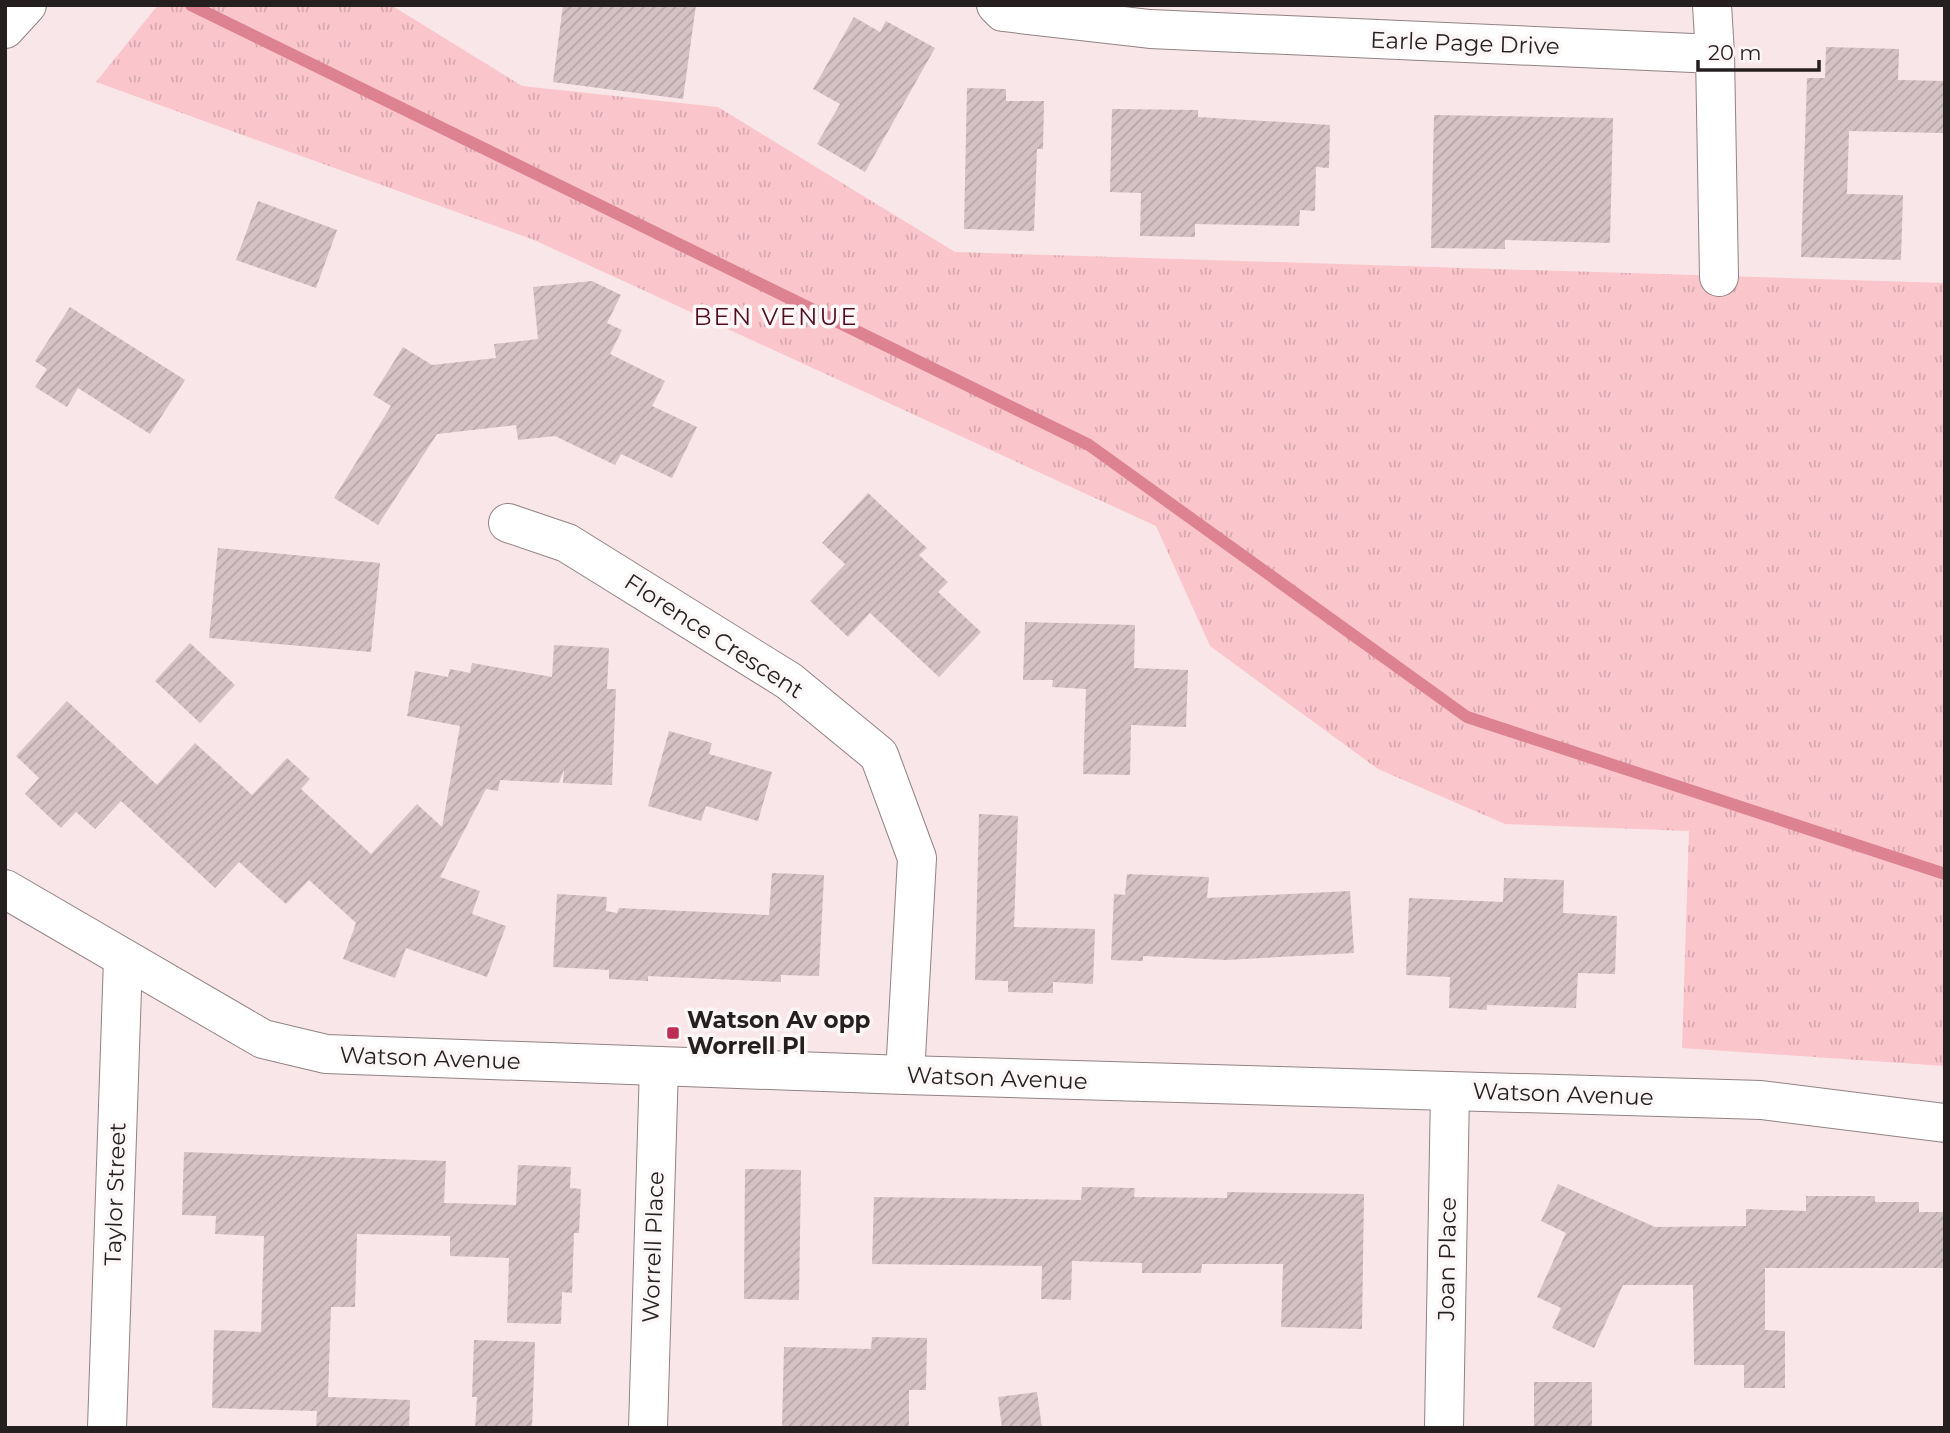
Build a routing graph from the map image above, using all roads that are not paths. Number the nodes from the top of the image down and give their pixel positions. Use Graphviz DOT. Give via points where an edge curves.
graph roads {
  1 [pos="27,5"];
  2 [pos="996,5"];
  3 [pos="1712,5"];
  4 [pos="5,29"];
  5 [pos="1715,54"];
  6 [pos="1719,277"];
  7 [pos="508,523"];
  8 [pos="5,889"];
  9 [pos="123,960"];
  10 [pos="659,1066"];
  11 [pos="905,1075"];
  12 [pos="1450,1091"];
  13 [pos="1945,1123"];
  14 [pos="107,1428"];
  15 [pos="648,1428"];
  16 [pos="1444,1428"];
  1 -- 4 [label="street"];
  2 -- 5 [label="street, Earle Page Drive" via="1003,12 1150,29"];
  3 -- 5 [label="street"];
  5 -- 6 [label="street"];
  7 -- 11 [label="street, Florence Crescent" via="567,543 777,673 879,755 917,858"];
  8 -- 9 [label="street, Watson Avenue"];
  9 -- 10 [label="street, Watson Avenue" via="263,1039 326,1054"];
  9 -- 14 [label="street, Taylor Street"];
  10 -- 11 [label="street, Watson Avenue"];
  10 -- 15 [label="street, Worrell Place"];
  11 -- 12 [label="street, Watson Avenue"];
  12 -- 13 [label="street, Watson Avenue" via="1761,1100"];
  12 -- 16 [label="street, Joan Place"];
}
